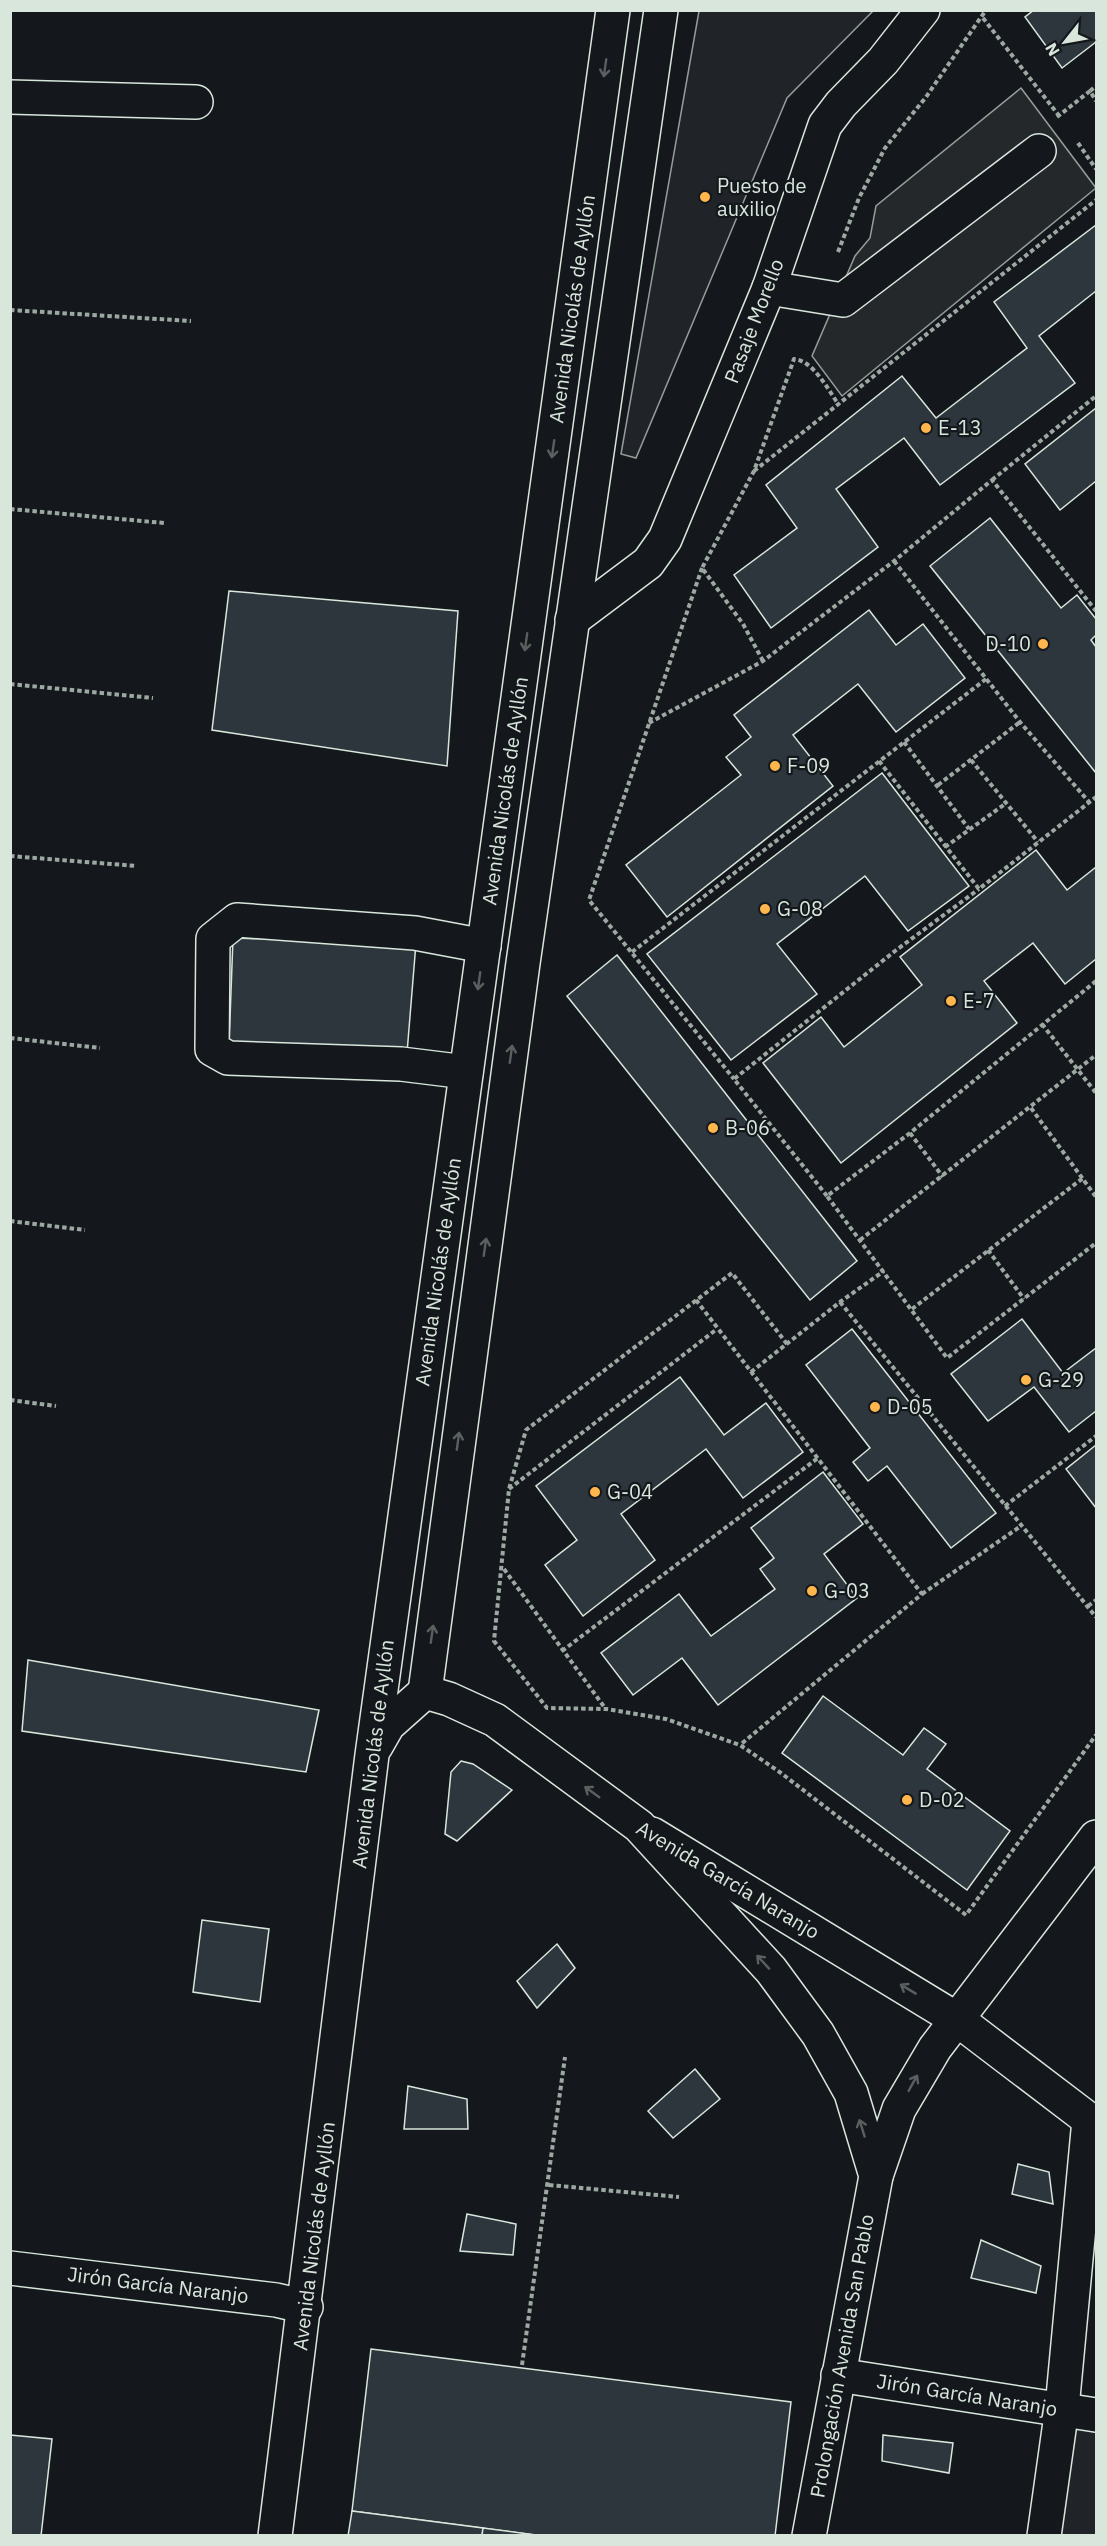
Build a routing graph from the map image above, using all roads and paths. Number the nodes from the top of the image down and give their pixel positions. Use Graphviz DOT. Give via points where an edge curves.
graph roads {
  1 [pos="613,10"];
  2 [pos="662,10"];
  3 [pos="923,10"];
  4 [pos="986,10"];
  5 [pos="983,18"];
  6 [pos="1096,86"];
  7 [pos="1090,91"];
  8 [pos="10,97"];
  9 [pos="1096,101"];
  10 [pos="196,102"];
  11 [pos="1058,116"];
  12 [pos="1052,120"];
  13 [pos="1065,124"];
  14 [pos="1071,133"];
  15 [pos="1039,151"];
  16 [pos="1096,169"];
  17 [pos="1096,200"];
  18 [pos="838,252"];
  19 [pos="769,288"];
  20 [pos="10,310"];
  21 [pos="191,321"];
  22 [pos="1096,396"];
  23 [pos="839,405"];
  24 [pos="754,471"];
  25 [pos="992,480"];
  26 [pos="10,509"];
  27 [pos="164,523"];
  28 [pos="894,561"];
  29 [pos="702,568"];
  30 [pos="1094,605"];
  31 [pos="1096,612"];
  32 [pos="572,620"];
  33 [pos="763,661"];
  34 [pos="986,679"];
  35 [pos="10,684"];
  36 [pos="153,698"];
  37 [pos="1020,722"];
  38 [pos="650,723"];
  39 [pos="904,742"];
  40 [pos="971,760"];
  41 [pos="879,761"];
  42 [pos="938,785"];
  43 [pos="1096,797"];
  44 [pos="1089,802"];
  45 [pos="1005,803"];
  46 [pos="969,829"];
  47 [pos="1038,842"];
  48 [pos="945,847"];
  49 [pos="10,856"];
  50 [pos="137,866"];
  51 [pos="979,889"];
  52 [pos="484,946"];
  53 [pos="632,952"];
  54 [pos="1096,981"];
  55 [pos="1042,1024"];
  56 [pos="10,1038"];
  57 [pos="100,1048"];
  58 [pos="1096,1055"];
  59 [pos="1079,1069"];
  60 [pos="466,1072"];
  61 [pos="734,1079"];
  62 [pos="1096,1093"];
  63 [pos="1031,1108"];
  64 [pos="910,1133"];
  65 [pos="943,1177"];
  66 [pos="1083,1178"];
  67 [pos="827,1196"];
  68 [pos="1096,1197"];
  69 [pos="10,1221"];
  70 [pos="85,1230"];
  71 [pos="860,1240"];
  72 [pos="1096,1243"];
  73 [pos="988,1250"];
  74 [pos="884,1272"];
  75 [pos="1024,1299"];
  76 [pos="696,1300"];
  77 [pos="840,1302"];
  78 [pos="912,1309"];
  79 [pos="717,1329"];
  80 [pos="787,1344"];
  81 [pos="751,1372"];
  82 [pos="10,1400"];
  83 [pos="56,1406"];
  84 [pos="1096,1436"];
  85 [pos="818,1458"];
  86 [pos="509,1489"];
  87 [pos="1005,1506"];
  88 [pos="1021,1526"];
  89 [pos="503,1568"];
  90 [pos="922,1594"];
  91 [pos="1096,1600"];
  92 [pos="1088,1606"];
  93 [pos="1096,1617"];
  94 [pos="562,1651"];
  95 [pos="424,1692"];
  96 [pos="606,1709"];
  97 [pos="1096,1735"];
  98 [pos="740,1745"];
  99 [pos="372,1755"];
  100 [pos="639,1826"];
  101 [pos="1096,1837"];
  102 [pos="958,2020"];
  103 [pos="565,2057"];
  104 [pos="1093,2122"];
  105 [pos="876,2176"];
  106 [pos="549,2185"];
  107 [pos="679,2197"];
  108 [pos="10,2268"];
  109 [pos="306,2307"];
  110 [pos="522,2365"];
  111 [pos="838,2375"];
  112 [pos="1062,2409"];
  113 [pos="1096,2415"];
  114 [pos="275,2535"];
  115 [pos="809,2535"];
  116 [pos="1044,2535"];
  1 -- 52 [label="main road, Avenida Nicolás de Ayllón, one-way"];
  2 -- 32 [label="main road"];
  3 -- 19 [label="main road, Pasaje Morello" via="825,124"];
  4 -- 5 [label="path"];
  5 -- 11 [label="path"];
  5 -- 18 [label="path" via="885,148 859,198"];
  6 -- 7 [label="path"];
  7 -- 9 [label="path"];
  7 -- 11 [label="path"];
  8 -- 10 [label="main road"];
  11 -- 12 [label="path"];
  11 -- 13 [label="path"];
  14 -- 16 [label="path"];
  15 -- 19 [label="main road" via="843,300"];
  17 -- 23 [label="path"];
  19 -- 32 [label="main road, Pasaje Morello" via="665,539 648,563"];
  20 -- 21 [label="path"];
  22 -- 25 [label="path"];
  23 -- 24 [label="path"];
  23 -- 24 [label="path" via="811,368 803,360 794,359"];
  24 -- 29 [label="path"];
  25 -- 28 [label="path"];
  25 -- 30 [label="path"];
  26 -- 27 [label="path"];
  28 -- 33 [label="path"];
  28 -- 34 [label="path"];
  29 -- 33 [label="path" via="743,624"];
  29 -- 38 [label="path"];
  30 -- 31 [label="path"];
  95 -- 32 [label="main road, one-way"];
  33 -- 38 [label="path"];
  34 -- 37 [label="path"];
  34 -- 39 [label="path"];
  35 -- 36 [label="path"];
  37 -- 40 [label="path"];
  37 -- 44 [label="path"];
  38 -- 53 [label="path" via="590,900"];
  39 -- 41 [label="path"];
  39 -- 42 [label="path"];
  40 -- 42 [label="path"];
  40 -- 45 [label="path"];
  41 -- 48 [label="path"];
  41 -- 53 [label="path"];
  42 -- 46 [label="path"];
  43 -- 44 [label="path"];
  44 -- 47 [label="path"];
  45 -- 46 [label="path"];
  45 -- 47 [label="path"];
  46 -- 48 [label="path"];
  47 -- 51 [label="path"];
  48 -- 51 [label="path"];
  49 -- 50 [label="path"];
  51 -- 61 [label="path"];
  52 -- 60 [label="main road, Avenida Nicolás de Ayllón, one-way"];
  52 -- 60 [label="main road" via="415,933 237,920 213,939 212,1049 228,1058 401,1064"];
  53 -- 61 [label="path"];
  54 -- 55 [label="path"];
  55 -- 59 [label="path"];
  55 -- 64 [label="path"];
  56 -- 57 [label="path"];
  58 -- 59 [label="path"];
  59 -- 62 [label="path"];
  59 -- 63 [label="path"];
  60 -- 99 [label="main road, Avenida Nicolás de Ayllón"];
  61 -- 67 [label="path"];
  63 -- 65 [label="path"];
  63 -- 66 [label="path"];
  64 -- 65 [label="path"];
  64 -- 67 [label="path"];
  65 -- 71 [label="path"];
  66 -- 68 [label="path"];
  66 -- 73 [label="path"];
  67 -- 71 [label="path"];
  69 -- 70 [label="path"];
  71 -- 74 [label="path"];
  72 -- 75 [label="path"];
  73 -- 75 [label="path"];
  73 -- 78 [label="path"];
  74 -- 77 [label="path"];
  74 -- 78 [label="path"];
  75 -- 78 [label="path" via="948,1358"];
  76 -- 79 [label="path"];
  76 -- 80 [label="path" via="732,1273"];
  76 -- 86 [label="path" via="526,1431"];
  77 -- 80 [label="path"];
  77 -- 87 [label="path"];
  79 -- 81 [label="path"];
  79 -- 86 [label="path"];
  80 -- 81 [label="path"];
  81 -- 85 [label="path"];
  82 -- 83 [label="path"];
  84 -- 87 [label="path"];
  85 -- 90 [label="path"];
  85 -- 94 [label="path"];
  86 -- 89 [label="path"];
  87 -- 88 [label="path"];
  88 -- 90 [label="path"];
  88 -- 92 [label="path"];
  89 -- 94 [label="path"];
  89 -- 96 [label="path" via="494,1641 547,1708"];
  90 -- 98 [label="path"];
  91 -- 92 [label="path"];
  92 -- 93 [label="path"];
  94 -- 96 [label="path"];
  95 -- 99 [label="main road" via="388,1725"];
  100 -- 95 [label="main road, Avenida García Naranjo, one-way" via="495,1720"];
  96 -- 98 [label="path" via="666,1719"];
  97 -- 98 [label="path" via="966,1916"];
  99 -- 109 [label="main road, Avenida Nicolás de Ayllón"];
  102 -- 100 [label="main road, Avenida García Naranjo, one-way"];
  105 -- 100 [label="main road, Prolongación Avenida San Pablo, one-way" via="851,2092 818,2034 771,1970"];
  101 -- 102 [label="main road, Prolongación Avenida San Pablo"];
  102 -- 104 [label="main road, Avenida García Naranjo"];
  105 -- 102 [label="main road, Prolongación Avenida San Pablo, one-way" via="899,2109 935,2048"];
  103 -- 106 [label="path"];
  104 -- 112 [label="main road"];
  105 -- 111 [label="main road, Prolongación Avenida San Pablo"];
  106 -- 107 [label="path"];
  106 -- 110 [label="path"];
  108 -- 109 [label="main road, Jirón García Naranjo" via="276,2300"];
  109 -- 114 [label="main road, Avenida Nicolás de Ayllón"];
  111 -- 112 [label="main road, Jirón García Naranjo"];
  111 -- 115 [label="main road, Prolongación Avenida San Pablo"];
  112 -- 113 [label="main road, Jirón García Naranjo"];
  112 -- 116 [label="main road"];
}
